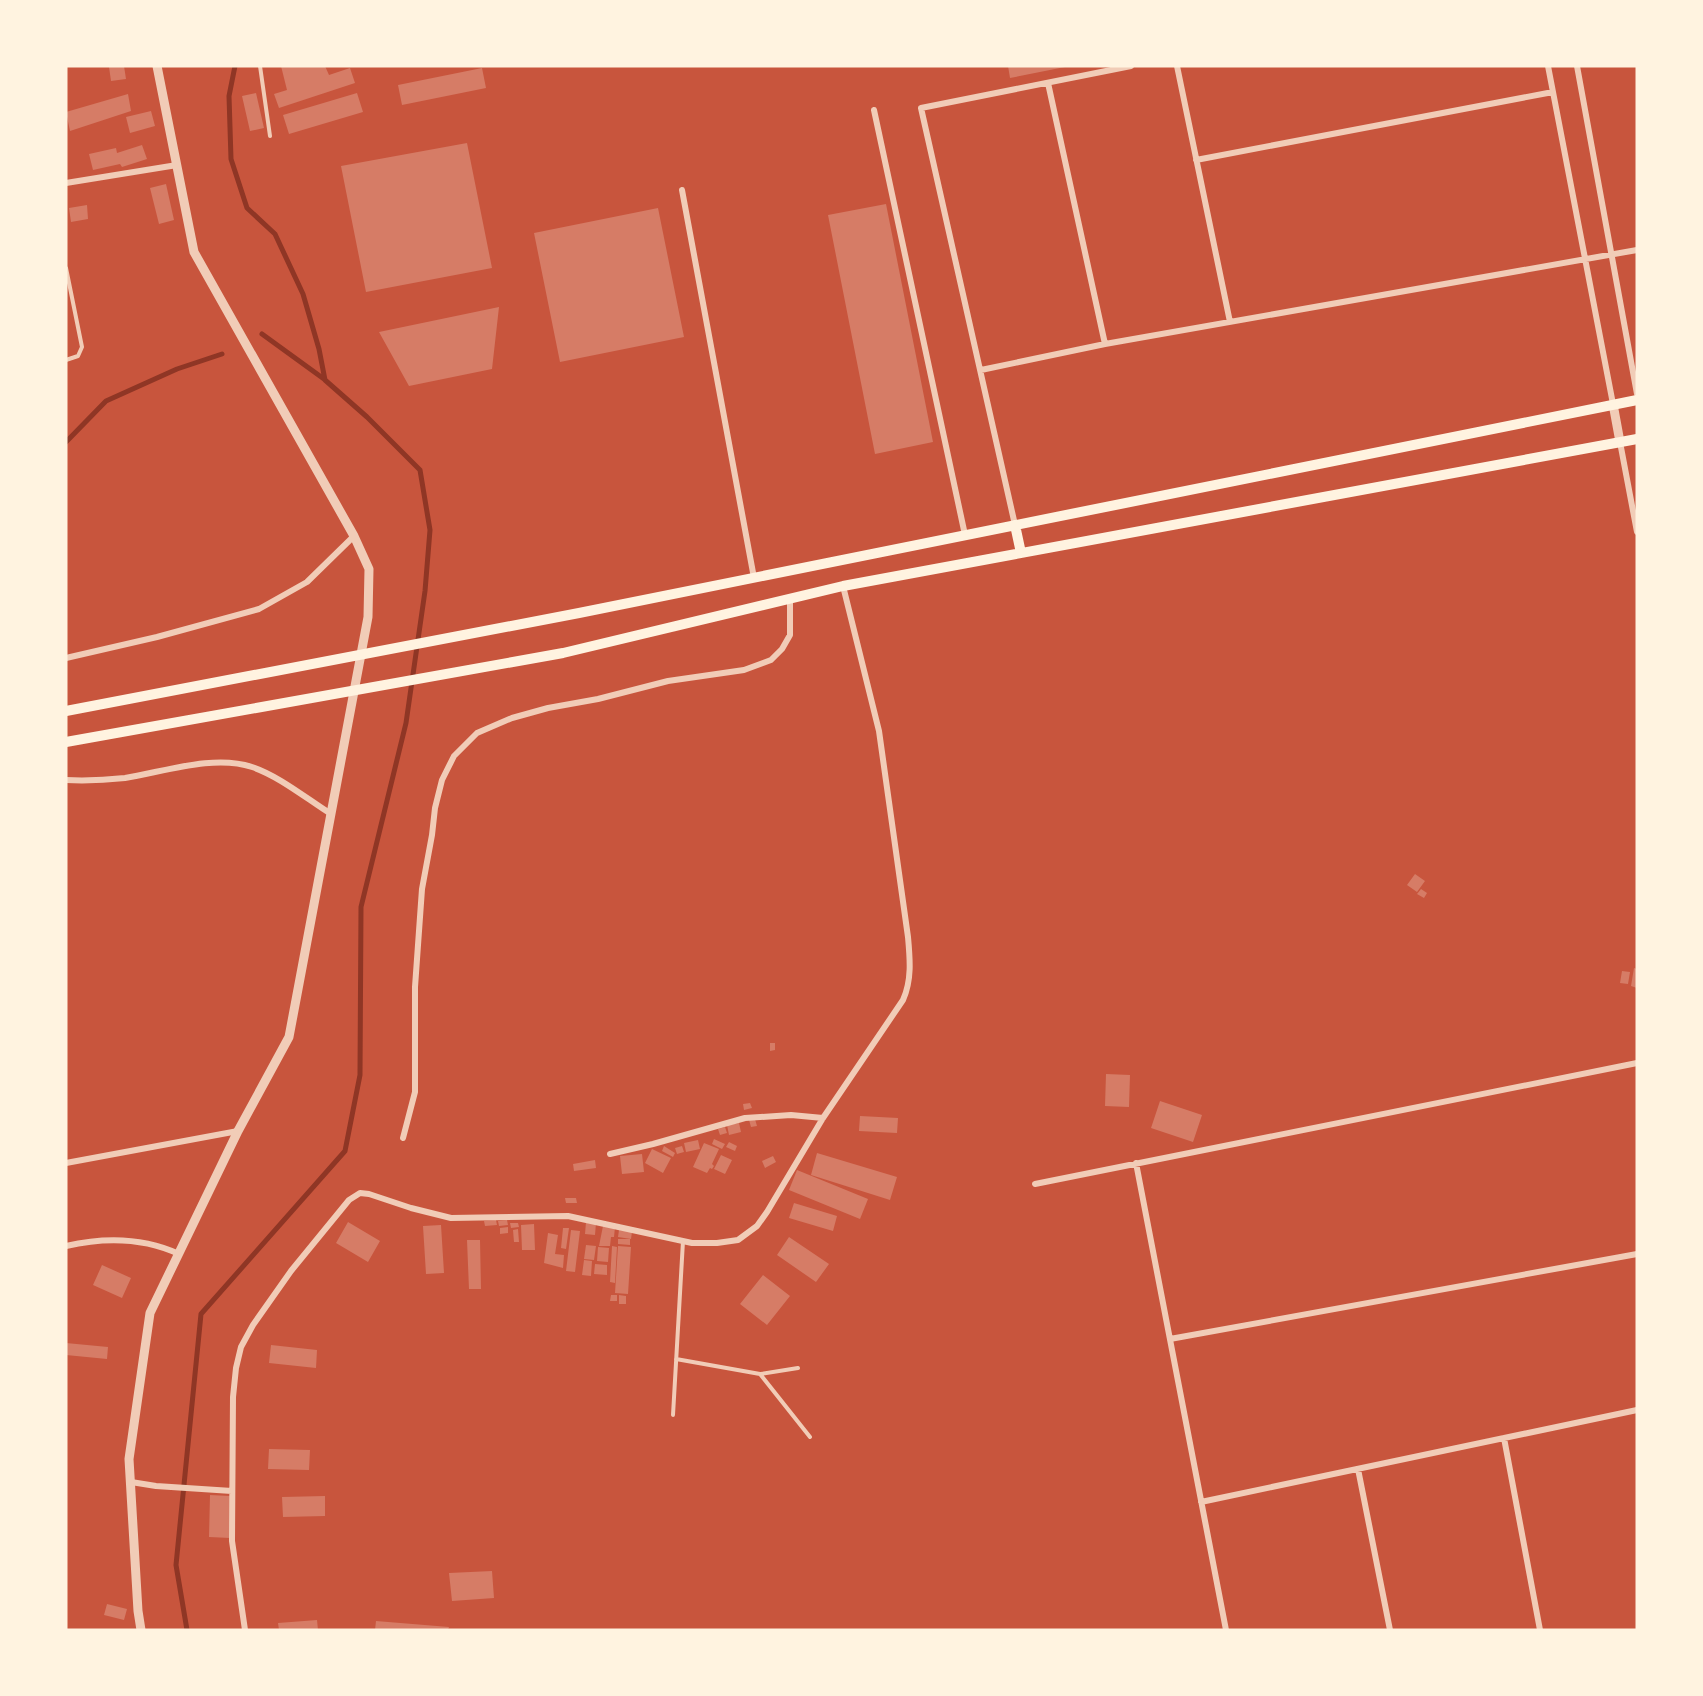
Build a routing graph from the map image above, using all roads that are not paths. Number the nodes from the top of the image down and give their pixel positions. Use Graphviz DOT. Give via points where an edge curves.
graph roads {
  1 [pos="157,66"];
  2 [pos="260,66"];
  3 [pos="1131,66"];
  4 [pos="1177,66"];
  5 [pos="1548,66"];
  6 [pos="1577,66"];
  7 [pos="1048,83"];
  8 [pos="1553,92"];
  9 [pos="874,110"];
  10 [pos="270,136"];
  11 [pos="1196,160"];
  12 [pos="177,165"];
  13 [pos="66,183"];
  14 [pos="682,190"];
  15 [pos="1637,250"];
  16 [pos="1612,254"];
  17 [pos="1585,260"];
  18 [pos="66,268"];
  19 [pos="1230,322"];
  20 [pos="1105,345"];
  21 [pos="66,360"];
  22 [pos="981,370"];
  23 [pos="1637,394"];
  24 [pos="1637,400"];
  25 [pos="1613,405"];
  26 [pos="1637,439"];
  27 [pos="1620,442"];
  28 [pos="1015,525"];
  29 [pos="1637,531"];
  30 [pos="965,535"];
  31 [pos="354,536"];
  32 [pos="1021,553"];
  33 [pos="754,578"];
  34 [pos="843,586"];
  35 [pos="790,599"];
  36 [pos="66,658"];
  37 [pos="66,711"];
  38 [pos="66,742"];
  39 [pos="66,780"];
  40 [pos="331,814"];
  41 [pos="1637,1063"];
  42 [pos="823,1118"];
  43 [pos="238,1131"];
  44 [pos="404,1138"];
  45 [pos="610,1154"];
  46 [pos="66,1163"];
  47 [pos="1136,1163"];
  48 [pos="1035,1184"];
  49 [pos="683,1241"];
  50 [pos="66,1246"];
  51 [pos="179,1254"];
  52 [pos="1637,1254"];
  53 [pos="1170,1339"];
  54 [pos="676,1359"];
  55 [pos="798,1368"];
  56 [pos="760,1374"];
  57 [pos="1637,1410"];
  58 [pos="673,1415"];
  59 [pos="810,1437"];
  60 [pos="1504,1438"];
  61 [pos="1358,1469"];
  62 [pos="131,1482"];
  63 [pos="232,1491"];
  64 [pos="1201,1502"];
  65 [pos="141,1630"];
  66 [pos="245,1630"];
  67 [pos="1226,1630"];
  68 [pos="1389,1630"];
  69 [pos="1540,1630"];
  1 -- 12 [label="street"];
  2 -- 10 [label="lane"];
  3 -- 7 [label="street"];
  4 -- 11 [label="street"];
  5 -- 8 [label="street"];
  6 -- 16 [label="street"];
  7 -- 20 [label="street"];
  7 -- 22 [label="street" via="921,108"];
  8 -- 11 [label="street"];
  8 -- 17 [label="street"];
  9 -- 30 [label="street"];
  11 -- 19 [label="street"];
  12 -- 13 [label="street"];
  12 -- 31 [label="street" via="194,252"];
  14 -- 33 [label="street"];
  15 -- 16 [label="street"];
  16 -- 17 [label="street"];
  16 -- 23 [label="street"];
  17 -- 19 [label="street"];
  17 -- 25 [label="street"];
  18 -- 21 [label="lane" via="82,347 78,356"];
  19 -- 20 [label="street"];
  20 -- 22 [label="street"];
  22 -- 28 [label="street"];
  24 -- 25 [label="main road"];
  25 -- 27 [label="street"];
  25 -- 28 [label="main road"];
  26 -- 27 [label="main road"];
  27 -- 29 [label="street"];
  27 -- 32 [label="main road"];
  28 -- 30 [label="main road"];
  28 -- 32 [label="main road"];
  30 -- 33 [label="main road"];
  31 -- 36 [label="street" via="308,582 259,609"];
  31 -- 40 [label="street" via="369,569 368,617"];
  32 -- 34 [label="main road"];
  33 -- 37 [label="main road"];
  34 -- 35 [label="main road"];
  34 -- 42 [label="street" via="879,731 910,964 903,1000"];
  35 -- 38 [label="main road" via="563,654"];
  35 -- 44 [label="street" via="790,634 771,660 512,718 477,733 454,756 442,780 435,808 422,889 415,987 415,1092"];
  39 -- 40 [label="street" via="127,777 172,767 241,765 282,783"];
  40 -- 43 [label="street" via="289,1037"];
  41 -- 47 [label="street"];
  42 -- 45 [label="street" via="745,1118"];
  42 -- 49 [label="street" via="757,1226 738,1240"];
  43 -- 46 [label="street"];
  43 -- 51 [label="street"];
  47 -- 48 [label="street"];
  47 -- 53 [label="street"];
  49 -- 54 [label="lane"];
  49 -- 63 [label="street" via="568,1216 451,1218 369,1194 349,1200 291,1271 241,1347 233,1397"];
  50 -- 51 [label="street" via="85,1241 139,1240"];
  51 -- 62 [label="street" via="150,1313 129,1459"];
  52 -- 53 [label="street"];
  53 -- 64 [label="street"];
  54 -- 56 [label="lane"];
  54 -- 58 [label="lane"];
  55 -- 56 [label="lane"];
  56 -- 59 [label="lane"];
  57 -- 60 [label="street"];
  60 -- 61 [label="street"];
  60 -- 69 [label="street"];
  61 -- 64 [label="street"];
  61 -- 68 [label="street"];
  62 -- 63 [label="street"];
  62 -- 65 [label="street"];
  63 -- 66 [label="street" via="232,1541"];
  64 -- 67 [label="street"];
}
